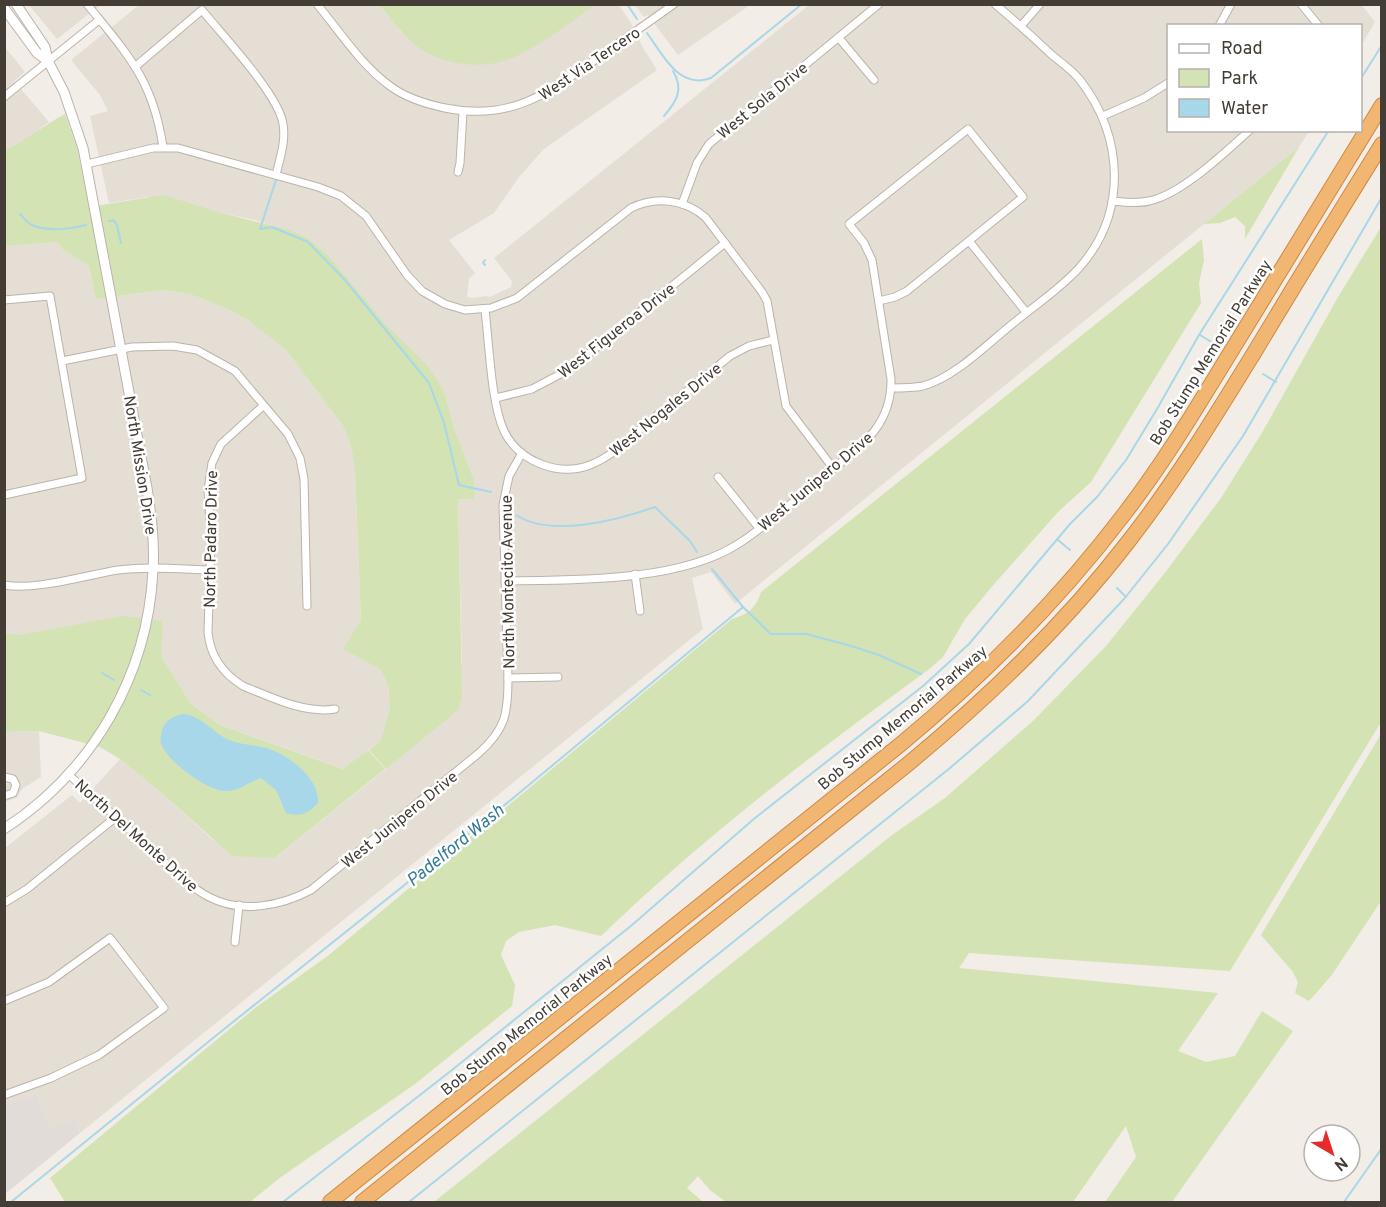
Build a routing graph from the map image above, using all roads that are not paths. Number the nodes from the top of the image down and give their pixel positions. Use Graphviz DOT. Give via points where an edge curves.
graph roads {
  1 [pos="15,4"];
  2 [pos="87,4"];
  3 [pos="317,4"];
  4 [pos="674,4"];
  5 [pos="879,4"];
  6 [pos="995,4"];
  7 [pos="1040,4"];
  8 [pos="1231,4"];
  9 [pos="1301,4"];
  10 [pos="4,8"];
  11 [pos="99,20"];
  12 [pos="1220,24"];
  13 [pos="1317,24"];
  14 [pos="1021,26"];
  15 [pos="839,38"];
  16 [pos="48,61"];
  17 [pos="136,66"];
  18 [pos="874,80"];
  19 [pos="1167,84"];
  20 [pos="4,97"];
  21 [pos="1382,105"];
  22 [pos="463,112"];
  23 [pos="1103,116"];
  24 [pos="1249,132"];
  25 [pos="1382,144"];
  26 [pos="163,147"];
  27 [pos="87,164"];
  28 [pos="458,172"];
  29 [pos="276,175"];
  30 [pos="1112,201"];
  31 [pos="682,204"];
  32 [pos="969,241"];
  33 [pos="725,243"];
  34 [pos="4,300"];
  35 [pos="879,301"];
  36 [pos="485,309"];
  37 [pos="1026,312"];
  38 [pos="773,340"];
  39 [pos="121,350"];
  40 [pos="62,361"];
  41 [pos="891,388"];
  42 [pos="496,398"];
  43 [pos="263,406"];
  44 [pos="522,453"];
  45 [pos="833,468"];
  46 [pos="718,477"];
  47 [pos="4,495"];
  48 [pos="759,528"];
  49 [pos="153,569"];
  50 [pos="210,570"];
  51 [pos="635,574"];
  52 [pos="505,581"];
  53 [pos="4,585"];
  54 [pos="307,606"];
  55 [pos="640,611"];
  56 [pos="558,677"];
  57 [pos="508,678"];
  58 [pos="335,710"];
  59 [pos="69,775"];
  60 [pos="4,777"];
  61 [pos="4,796"];
  62 [pos="116,817"];
  63 [pos="4,829"];
  64 [pos="4,903"];
  65 [pos="239,905"];
  66 [pos="235,942"];
  67 [pos="4,1001"];
  68 [pos="4,1095"];
  69 [pos="330,1203"];
  70 [pos="362,1203"];
  1 -- 16 [label="street, North Mission Drive" via="45,47"];
  2 -- 11 [label="street"];
  3 -- 22 [label="street, West Via Tercero" via="391,87 425,104"];
  4 -- 22 [label="street, West Via Tercero" via="530,102"];
  5 -- 15 [label="street, West Sola Drive"];
  6 -- 14 [label="street"];
  7 -- 14 [label="street"];
  8 -- 12 [label="street"];
  9 -- 13 [label="street"];
  10 -- 16 [label="street, North Mission Drive"];
  11 -- 16 [label="street"];
  11 -- 17 [label="street"];
  14 -- 23 [label="street" via="1079,79"];
  15 -- 18 [label="street"];
  15 -- 31 [label="street, West Sola Drive" via="709,144 697,163"];
  16 -- 20 [label="street"];
  16 -- 27 [label="street, North Mission Drive" via="64,92"];
  17 -- 26 [label="street" via="153,100"];
  17 -- 29 [label="street" via="202,10 280,112 284,141"];
  19 -- 23 [label="street"];
  21 -- 69 [label="highway, Bob Stump Memorial Parkway" via="1156,470 1095,552 1022,634 901,744"];
  22 -- 28 [label="street"];
  23 -- 30 [label="street" via="1114,163"];
  24 -- 30 [label="street" via="1167,195 1142,202"];
  25 -- 70 [label="highway" via="1188,460 1114,561 1034,650 965,717 908,764"];
  26 -- 27 [label="street"];
  26 -- 29 [label="street" via="191,150"];
  27 -- 39 [label="street, North Mission Drive"];
  29 -- 36 [label="street" via="328,190 352,203 366,216 414,284 430,297 453,307"];
  30 -- 37 [label="street" via="1101,233 1084,262"];
  31 -- 33 [label="street" via="702,214"];
  31 -- 36 [label="street" via="650,201 631,208 517,298"];
  32 -- 35 [label="street" via="907,291"];
  32 -- 35 [label="street" via="1023,197 968,129 849,224 872,260"];
  32 -- 37 [label="street"];
  33 -- 38 [label="street" via="767,301"];
  33 -- 42 [label="street, West Figueroa Drive" via="570,369 532,389"];
  34 -- 40 [label="street" via="50,296"];
  35 -- 41 [label="street"];
  36 -- 42 [label="street"];
  37 -- 41 [label="street" via="946,375 921,386"];
  38 -- 44 [label="street, West Nogales Drive" via="730,356 612,453 591,465 563,469 534,461"];
  38 -- 45 [label="street" via="786,406"];
  39 -- 40 [label="street"];
  39 -- 43 [label="street" via="156,345 196,350 235,371"];
  39 -- 49 [label="street, North Mission Drive" via="150,507"];
  40 -- 47 [label="street" via="82,478"];
  41 -- 45 [label="street, West Junipero Drive" via="886,412 873,433"];
  42 -- 44 [label="street" via="504,429"];
  43 -- 50 [label="street, North Padaro Drive" via="221,444 212,463 208,490"];
  43 -- 54 [label="street" via="293,442 303,467"];
  44 -- 52 [label="street, North Montecito Avenue" via="504,494"];
  45 -- 48 [label="street, West Junipero Drive"];
  46 -- 48 [label="street"];
  48 -- 51 [label="street, West Junipero Drive" via="739,544 699,562"];
  49 -- 50 [label="street"];
  49 -- 53 [label="street" via="119,570 34,586"];
  49 -- 59 [label="street, North Mission Drive" via="146,628 130,677 108,722"];
  50 -- 58 [label="street, North Padaro Drive" via="209,646 226,673 243,686 304,708"];
  51 -- 52 [label="street, West Junipero Drive"];
  51 -- 55 [label="street"];
  52 -- 57 [label="street, North Montecito Avenue"];
  56 -- 57 [label="street"];
  57 -- 65 [label="street, West Junipero Drive" via="505,721 479,753 311,890 268,906"];
  59 -- 62 [label="street, North Del Monte Drive"];
  59 -- 63 [label="street, North Mission Drive"];
  60 -- 61 [label="street" via="13,779 16,788"];
  62 -- 64 [label="street"];
  62 -- 65 [label="street, North Del Monte Drive" via="196,888 210,898"];
  65 -- 66 [label="street"];
  67 -- 68 [label="street" via="49,982 110,938 164,1008 99,1055"];
}
